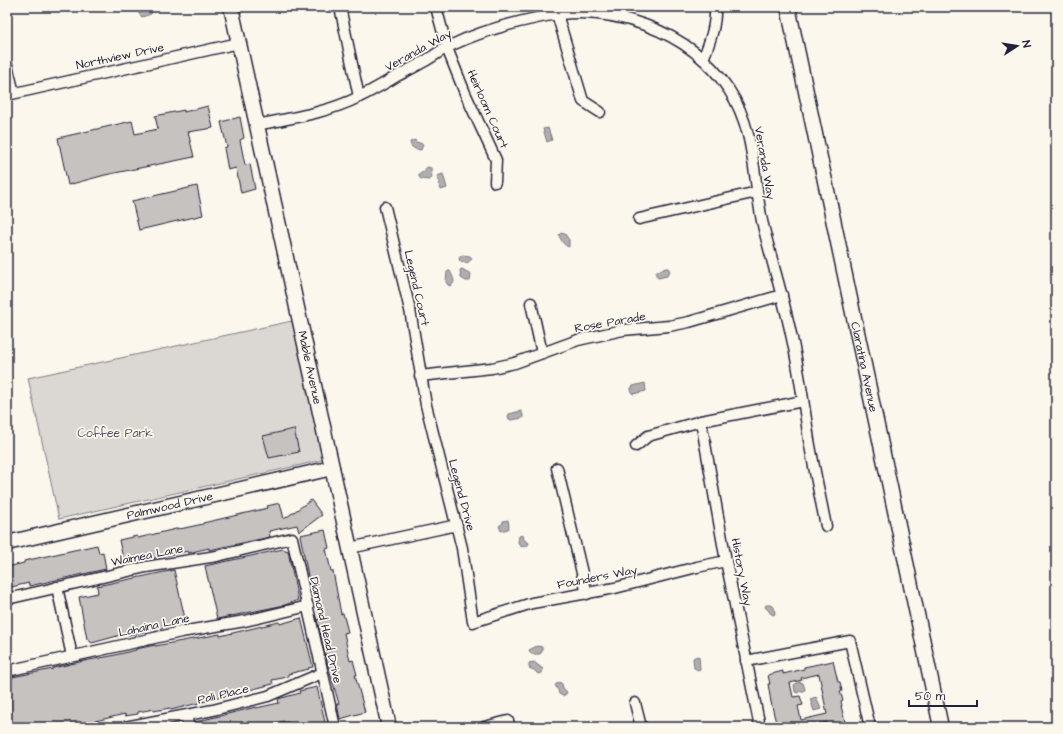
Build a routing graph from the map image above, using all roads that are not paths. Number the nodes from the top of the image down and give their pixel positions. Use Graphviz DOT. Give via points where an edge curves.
graph roads {
  1 [pos="231,7"];
  2 [pos="340,7"];
  3 [pos="436,7"];
  4 [pos="715,7"];
  5 [pos="788,7"];
  6 [pos="608,11"];
  7 [pos="556,14"];
  8 [pos="239,43"];
  9 [pos="447,48"];
  10 [pos="703,59"];
  11 [pos="7,65"];
  12 [pos="10,94"];
  13 [pos="359,98"];
  14 [pos="600,112"];
  15 [pos="256,125"];
  16 [pos="495,182"];
  17 [pos="757,192"];
  18 [pos="385,207"];
  19 [pos="639,219"];
  20 [pos="782,295"];
  21 [pos="532,303"];
  22 [pos="542,353"];
  23 [pos="420,376"];
  24 [pos="803,401"];
  25 [pos="701,421"];
  26 [pos="636,446"];
  27 [pos="332,468"];
  28 [pos="557,468"];
  29 [pos="457,525"];
  30 [pos="826,526"];
  31 [pos="292,538"];
  32 [pos="7,542"];
  33 [pos="350,548"];
  34 [pos="726,562"];
  35 [pos="57,588"];
  36 [pos="587,594"];
  37 [pos="7,599"];
  38 [pos="308,606"];
  39 [pos="473,622"];
  40 [pos="72,656"];
  41 [pos="746,661"];
  42 [pos="7,671"];
  43 [pos="322,673"];
  44 [pos="635,703"];
  45 [pos="186,716"];
  46 [pos="509,724"];
  47 [pos="125,727"];
  48 [pos="189,727"];
  49 [pos="335,727"];
  50 [pos="389,727"];
  51 [pos="484,727"];
  52 [pos="641,727"];
  53 [pos="760,727"];
  54 [pos="870,727"];
  55 [pos="941,727"];
  1 -- 8 [label="street, Mable Avenue"];
  2 -- 13 [label="street"];
  3 -- 9 [label="street, Heirloom Court"];
  4 -- 10 [label="street" via="714,27"];
  5 -- 55 [label="street, Claratina Avenue"];
  6 -- 7 [label="street, Veranda Way"];
  6 -- 10 [label="street, Veranda Way" via="657,30 684,44"];
  7 -- 9 [label="street, Veranda Way" via="507,26"];
  7 -- 14 [label="street" via="583,101"];
  8 -- 12 [label="street, Northview Drive"];
  8 -- 15 [label="street, Mable Avenue"];
  9 -- 13 [label="street, Veranda Way"];
  9 -- 16 [label="street, Heirloom Court" via="496,160"];
  10 -- 17 [label="street, Veranda Way" via="729,90 746,125 751,143"];
  11 -- 12 [label="street"];
  13 -- 15 [label="street, Veranda Way" via="321,112"];
  15 -- 27 [label="street, Mable Avenue"];
  17 -- 19 [label="street"];
  17 -- 20 [label="street, Veranda Way"];
  18 -- 23 [label="street, Legend Court" via="410,310"];
  20 -- 22 [label="street, Rose Parade" via="689,322 600,334"];
  20 -- 24 [label="street, Veranda Way" via="792,334"];
  21 -- 22 [label="street"];
  22 -- 23 [label="street, Rose Parade" via="492,368"];
  23 -- 29 [label="street, Legend Drive" via="432,433"];
  24 -- 25 [label="street"];
  24 -- 30 [label="street, Veranda Way"];
  25 -- 26 [label="street" via="648,436"];
  25 -- 34 [label="street, History Way"];
  27 -- 32 [label="street, Palmwood Drive"];
  27 -- 33 [label="street, Mable Avenue"];
  28 -- 36 [label="street"];
  29 -- 33 [label="street"];
  29 -- 39 [label="street, Legend Drive"];
  31 -- 35 [label="street, Waimea Lane" via="217,556 146,567"];
  31 -- 38 [label="street, Diamond Head Drive"];
  33 -- 50 [label="street, Mable Avenue"];
  34 -- 36 [label="street, Founders Way"];
  34 -- 41 [label="street, History Way"];
  35 -- 37 [label="street, Waimea Lane"];
  35 -- 40 [label="street"];
  36 -- 39 [label="street, Founders Way" via="532,603"];
  38 -- 40 [label="street, Lahaina Lane"];
  38 -- 43 [label="street, Diamond Head Drive"];
  40 -- 42 [label="street, Lahaina Lane"];
  41 -- 53 [label="street, History Way"];
  41 -- 54 [label="street" via="850,641"];
  43 -- 45 [label="street, Pali Place" via="268,696"];
  43 -- 49 [label="street, Diamond Head Drive"];
  44 -- 52 [label="street"];
  45 -- 47 [label="street, Pali Place"];
  45 -- 48 [label="street"];
  46 -- 51 [label="street"];
}
